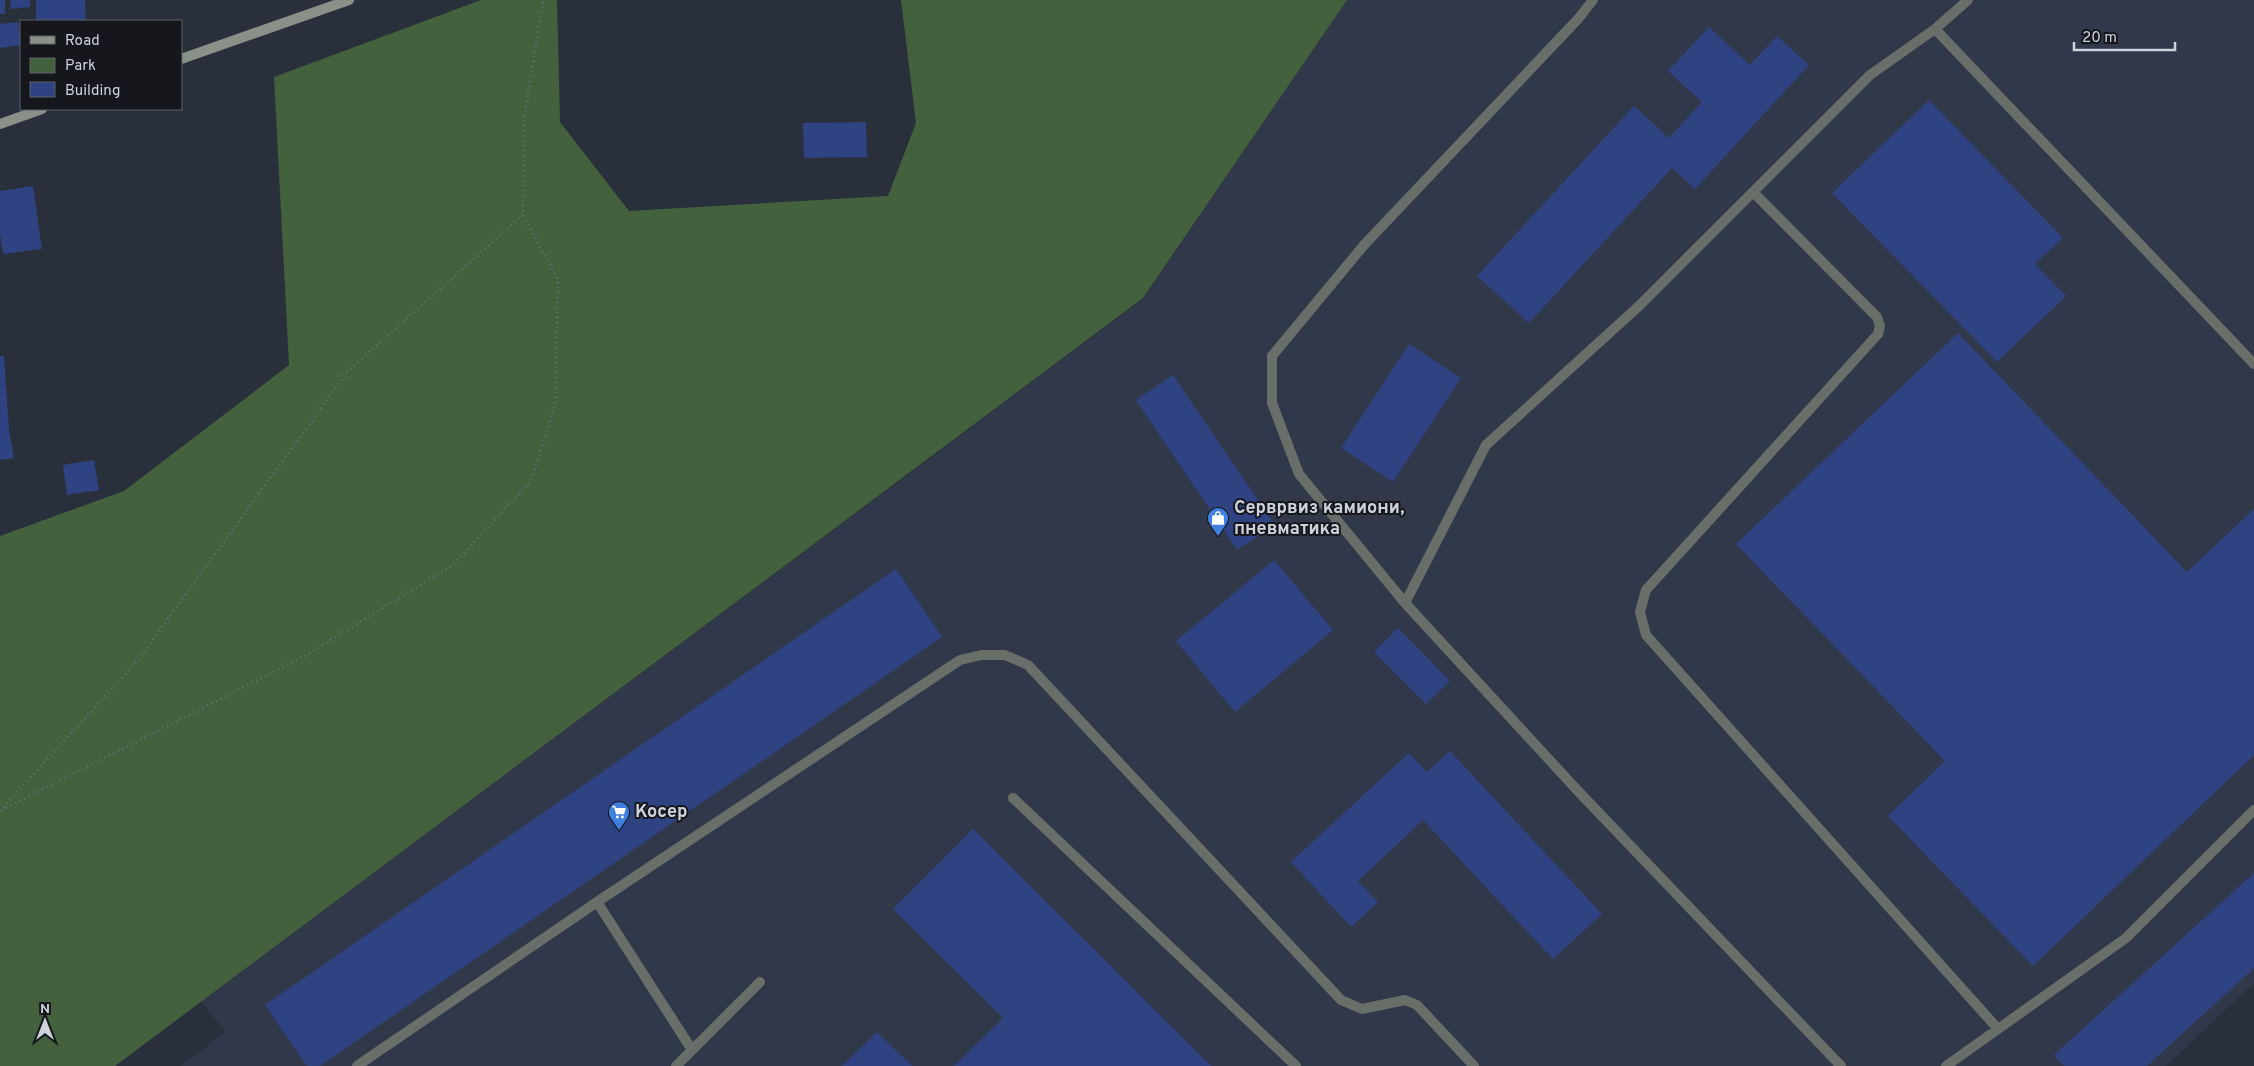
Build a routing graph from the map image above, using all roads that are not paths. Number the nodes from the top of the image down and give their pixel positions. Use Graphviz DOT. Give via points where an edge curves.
graph roads {
  1 [pos="349,0"];
  2 [pos="1593,0"];
  3 [pos="1968,0"];
  4 [pos="1935,29"];
  5 [pos="182,59"];
  6 [pos="39,110"];
  7 [pos="0,124"];
  8 [pos="1753,192"];
  9 [pos="2254,364"];
  10 [pos="1405,603"];
  11 [pos="1013,798"];
  12 [pos="2254,810"];
  13 [pos="597,902"];
  14 [pos="760,982"];
  15 [pos="1998,1029"];
  16 [pos="692,1050"];
  17 [pos="357,1066"];
  18 [pos="676,1066"];
  19 [pos="1296,1066"];
  20 [pos="1474,1066"];
  21 [pos="1841,1066"];
  22 [pos="1946,1066"];
  1 -- 5 [label="street"];
  2 -- 10 [label="lane" via="1364,245 1272,356 1272,403 1299,474"];
  3 -- 4 [label="lane"];
  4 -- 8 [label="lane" via="1870,75"];
  4 -- 9 [label="lane"];
  6 -- 7 [label="street"];
  8 -- 10 [label="lane" via="1640,306 1486,445"];
  8 -- 15 [label="lane" via="1878,317 1880,326 1878,334 1646,590 1640,612 1646,635"];
  10 -- 21 [label="lane" via="1578,791"];
  11 -- 19 [label="lane"];
  12 -- 15 [label="lane" via="2126,938"];
  13 -- 16 [label="lane"];
  13 -- 17 [label="lane"];
  13 -- 20 [label="lane" via="960,660 981,655 1005,655 1028,665 1341,1000 1362,1009 1405,1000 1417,1004"];
  14 -- 16 [label="lane"];
  15 -- 22 [label="lane"];
  16 -- 18 [label="lane"];
}
